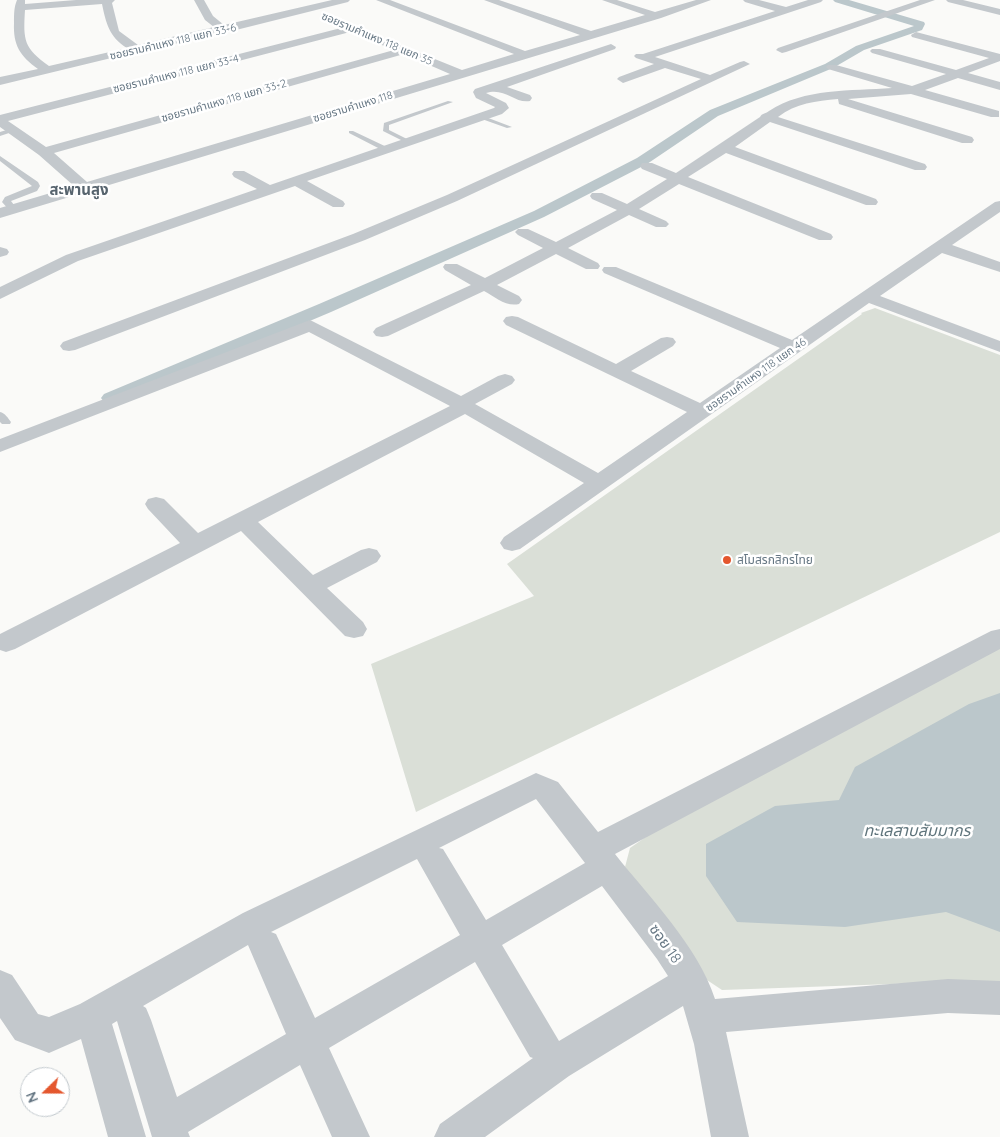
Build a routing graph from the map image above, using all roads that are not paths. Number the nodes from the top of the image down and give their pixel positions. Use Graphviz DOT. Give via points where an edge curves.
graph roads {
  1 [pos="106,0"];
  2 [pos="110,0"];
  3 [pos="199,0"];
  4 [pos="294,0"];
  5 [pos="345,0"];
  6 [pos="381,0"];
  7 [pos="489,0"];
  8 [pos="607,0"];
  9 [pos="706,0"];
  10 [pos="748,0"];
  11 [pos="797,0"];
  12 [pos="930,0"];
  13 [pos="952,0"];
  14 [pos="813,2"];
  15 [pos="307,10"];
  16 [pos="1000,12"];
  17 [pos="787,15"];
  18 [pos="657,16"];
  19 [pos="724,18"];
  20 [pos="743,24"];
  21 [pos="819,27"];
  22 [pos="352,28"];
  23 [pos="224,30"];
  24 [pos="684,32"];
  25 [pos="835,32"];
  26 [pos="916,35"];
  27 [pos="587,36"];
  28 [pos="702,37"];
  29 [pos="139,50"];
  30 [pos="620,50"];
  31 [pos="782,50"];
  32 [pos="404,51"];
  33 [pos="876,51"];
  34 [pos="526,55"];
  35 [pos="644,57"];
  36 [pos="1000,58"];
  37 [pos="665,64"];
  38 [pos="744,64"];
  39 [pos="721,66"];
  40 [pos="832,67"];
  41 [pos="48,71"];
  42 [pos="690,72"];
  43 [pos="461,74"];
  44 [pos="958,74"];
  45 [pos="623,79"];
  46 [pos="711,79"];
  47 [pos="0,82"];
  48 [pos="494,86"];
  49 [pos="1000,86"];
  50 [pos="912,90"];
  51 [pos="827,96"];
  52 [pos="526,98"];
  53 [pos="450,102"];
  54 [pos="995,114"];
  55 [pos="481,117"];
  56 [pos="766,117"];
  57 [pos="0,120"];
  58 [pos="509,127"];
  59 [pos="7,132"];
  60 [pos="351,132"];
  61 [pos="967,140"];
  62 [pos="408,142"];
  63 [pos="725,148"];
  64 [pos="387,149"];
  65 [pos="44,152"];
  66 [pos="0,158"];
  67 [pos="647,166"];
  68 [pos="920,168"];
  69 [pos="239,174"];
  70 [pos="677,177"];
  71 [pos="296,181"];
  72 [pos="85,188"];
  73 [pos="269,190"];
  74 [pos="597,196"];
  75 [pos="871,202"];
  76 [pos="338,204"];
  77 [pos="1000,205"];
  78 [pos="13,209"];
  79 [pos="629,209"];
  80 [pos="0,213"];
  81 [pos="660,224"];
  82 [pos="523,232"];
  83 [pos="825,237"];
  84 [pos="941,247"];
  85 [pos="555,249"];
  86 [pos="592,266"];
  87 [pos="452,267"];
  88 [pos="1000,267"];
  89 [pos="610,270"];
  90 [pos="484,285"];
  91 [pos="0,294"];
  92 [pos="868,297"];
  93 [pos="513,300"];
  94 [pos="91,316"];
  95 [pos="512,321"];
  96 [pos="108,332"];
  97 [pos="382,332"];
  98 [pos="667,342"];
  99 [pos="69,346"];
  100 [pos="1000,347"];
  101 [pos="795,348"];
  102 [pos="617,371"];
  103 [pos="504,380"];
  104 [pos="462,405"];
  105 [pos="703,412"];
  106 [pos="0,446"];
  107 [pos="600,483"];
  108 [pos="156,504"];
  109 [pos="242,519"];
  110 [pos="512,543"];
  111 [pos="195,544"];
  112 [pos="369,556"];
  113 [pos="311,586"];
  114 [pos="354,629"];
  115 [pos="1000,638"];
  116 [pos="2,642"];
  117 [pos="432,859"];
  118 [pos="600,859"];
  119 [pos="481,940"];
  120 [pos="264,945"];
  121 [pos="690,982"];
  122 [pos="0,987"];
  123 [pos="1000,998"];
  124 [pos="92,1016"];
  125 [pos="704,1017"];
  126 [pos="134,1020"];
  127 [pos="307,1041"];
  128 [pos="543,1044"];
  129 [pos="169,1130"];
  130 [pos="127,1137"];
  131 [pos="351,1137"];
  132 [pos="453,1137"];
  133 [pos="730,1137"];
  1 -- 2 [label="street"];
  1 -- 29 [label="street" via="114,34"];
  1 -- 41 [label="street" via="20,5 19,44 28,56"];
  3 -- 23 [label="street" via="209,18"];
  4 -- 15 [label="street, ซอยรามคำแหง 118 แยก 35"];
  5 -- 15 [label="street, ซอยรามคำแหง 118 แยก 33-6"];
  6 -- 34 [label="street"];
  7 -- 27 [label="street"];
  8 -- 18 [label="street"];
  9 -- 18 [label="street, ซอยรามคำแหง 118"];
  10 -- 17 [label="street"];
  11 -- 14 [label="street"];
  12 -- 25 [label="street"];
  13 -- 16 [label="street"];
  14 -- 17 [label="street"];
  15 -- 22 [label="street, ซอยรามคำแหง 118 แยก 35"];
  15 -- 23 [label="street, ซอยรามคำแหง 118 แยก 33-6"];
  17 -- 20 [label="street" via="772,14"];
  18 -- 27 [label="street, ซอยรามคำแหง 118"];
  19 -- 20 [label="street"];
  20 -- 28 [label="street"];
  21 -- 25 [label="street"];
  22 -- 32 [label="street, ซอยรามคำแหง 118 แยก 35"];
  22 -- 57 [label="street, ซอยรามคำแหง 118 แยก 33-4"];
  23 -- 29 [label="street, ซอยรามคำแหง 118 แยก 33-6"];
  24 -- 28 [label="street"];
  25 -- 31 [label="street"];
  26 -- 36 [label="street"];
  27 -- 30 [label="street"];
  27 -- 34 [label="street, ซอยรามคำแหง 118"];
  28 -- 35 [label="street"];
  29 -- 41 [label="street, ซอยรามคำแหง 118 แยก 33-6"];
  30 -- 35 [label="street"];
  30 -- 48 [label="street"];
  32 -- 43 [label="street, ซอยรามคำแหง 118 แยก 35"];
  32 -- 65 [label="street, ซอยรามคำแหง 118 แยก 33-2"];
  33 -- 44 [label="street"];
  34 -- 43 [label="street, ซอยรามคำแหง 118"];
  35 -- 37 [label="street"];
  36 -- 44 [label="street"];
  37 -- 42 [label="street"];
  37 -- 45 [label="street"];
  38 -- 46 [label="street"];
  39 -- 42 [label="street"];
  40 -- 50 [label="street"];
  41 -- 47 [label="street, ซอยรามคำแหง 118 แยก 33-6"];
  42 -- 46 [label="street"];
  43 -- 72 [label="street, ซอยรามคำแหง 118"];
  44 -- 49 [label="street"];
  44 -- 50 [label="street"];
  46 -- 96 [label="street" via="571,152"];
  48 -- 52 [label="street"];
  48 -- 55 [label="street" via="479,93 503,108"];
  50 -- 51 [label="street"];
  50 -- 54 [label="street"];
  51 -- 56 [label="street" via="797,102"];
  51 -- 61 [label="street"];
  53 -- 62 [label="lane" via="386,124 386,131"];
  55 -- 58 [label="lane"];
  55 -- 62 [label="street"];
  56 -- 63 [label="street"];
  56 -- 68 [label="street"];
  57 -- 59 [label="street"];
  59 -- 65 [label="street"];
  60 -- 64 [label="lane"];
  62 -- 64 [label="street"];
  63 -- 70 [label="street"];
  63 -- 75 [label="street"];
  64 -- 71 [label="street"];
  65 -- 72 [label="street"];
  66 -- 78 [label="lane" via="35,184 34,189 8,199 6,202"];
  67 -- 70 [label="street"];
  69 -- 73 [label="street"];
  70 -- 79 [label="street"];
  70 -- 83 [label="street"];
  71 -- 73 [label="street"];
  71 -- 76 [label="street"];
  72 -- 78 [label="street, ซอยรามคำแหง 118"];
  73 -- 91 [label="street" via="72,258"];
  74 -- 79 [label="street"];
  77 -- 84 [label="street, ซอยรามคำแหง 118 แยก 46"];
  78 -- 80 [label="street, ซอยรามคำแหง 118"];
  79 -- 81 [label="street"];
  79 -- 85 [label="street"];
  82 -- 85 [label="street"];
  84 -- 88 [label="street"];
  84 -- 92 [label="street, ซอยรามคำแหง 118 แยก 46"];
  85 -- 86 [label="street"];
  85 -- 90 [label="street"];
  87 -- 90 [label="street"];
  89 -- 101 [label="street"];
  90 -- 93 [label="street"];
  90 -- 97 [label="street"];
  92 -- 100 [label="street"];
  92 -- 101 [label="street, ซอยรามคำแหง 118 แยก 46"];
  94 -- 96 [label="street"];
  95 -- 102 [label="street"];
  96 -- 99 [label="street"];
  98 -- 102 [label="street"];
  101 -- 105 [label="street, ซอยรามคำแหง 118 แยก 46"];
  102 -- 105 [label="street"];
  103 -- 104 [label="street"];
  104 -- 106 [label="street" via="310,325"];
  104 -- 107 [label="street"];
  104 -- 109 [label="street"];
  105 -- 107 [label="street, ซอยรามคำแหง 118 แยก 46"];
  107 -- 110 [label="street, ซอยรามคำแหง 118 แยก 46"];
  108 -- 111 [label="street"];
  109 -- 111 [label="street"];
  109 -- 113 [label="street"];
  111 -- 116 [label="street"];
  112 -- 113 [label="street"];
  113 -- 114 [label="street"];
  115 -- 118 [label="street"];
  117 -- 119 [label="street"];
  118 -- 119 [label="street"];
  118 -- 121 [label="street, ซอย 18" via="669,948"];
  118 -- 124 [label="street, ซอย 18" via="548,791 536,785 254,924"];
  119 -- 127 [label="street"];
  119 -- 128 [label="street"];
  120 -- 127 [label="street"];
  121 -- 125 [label="street, ซอย 18"];
  121 -- 132 [label="street" via="556,1063"];
  122 -- 124 [label="street" via="27,1028 49,1034"];
  123 -- 125 [label="street" via="948,996"];
  124 -- 130 [label="street"];
  125 -- 133 [label="street, ซอย 18"];
  126 -- 129 [label="street"];
  127 -- 129 [label="street"];
  127 -- 131 [label="street"];
}
